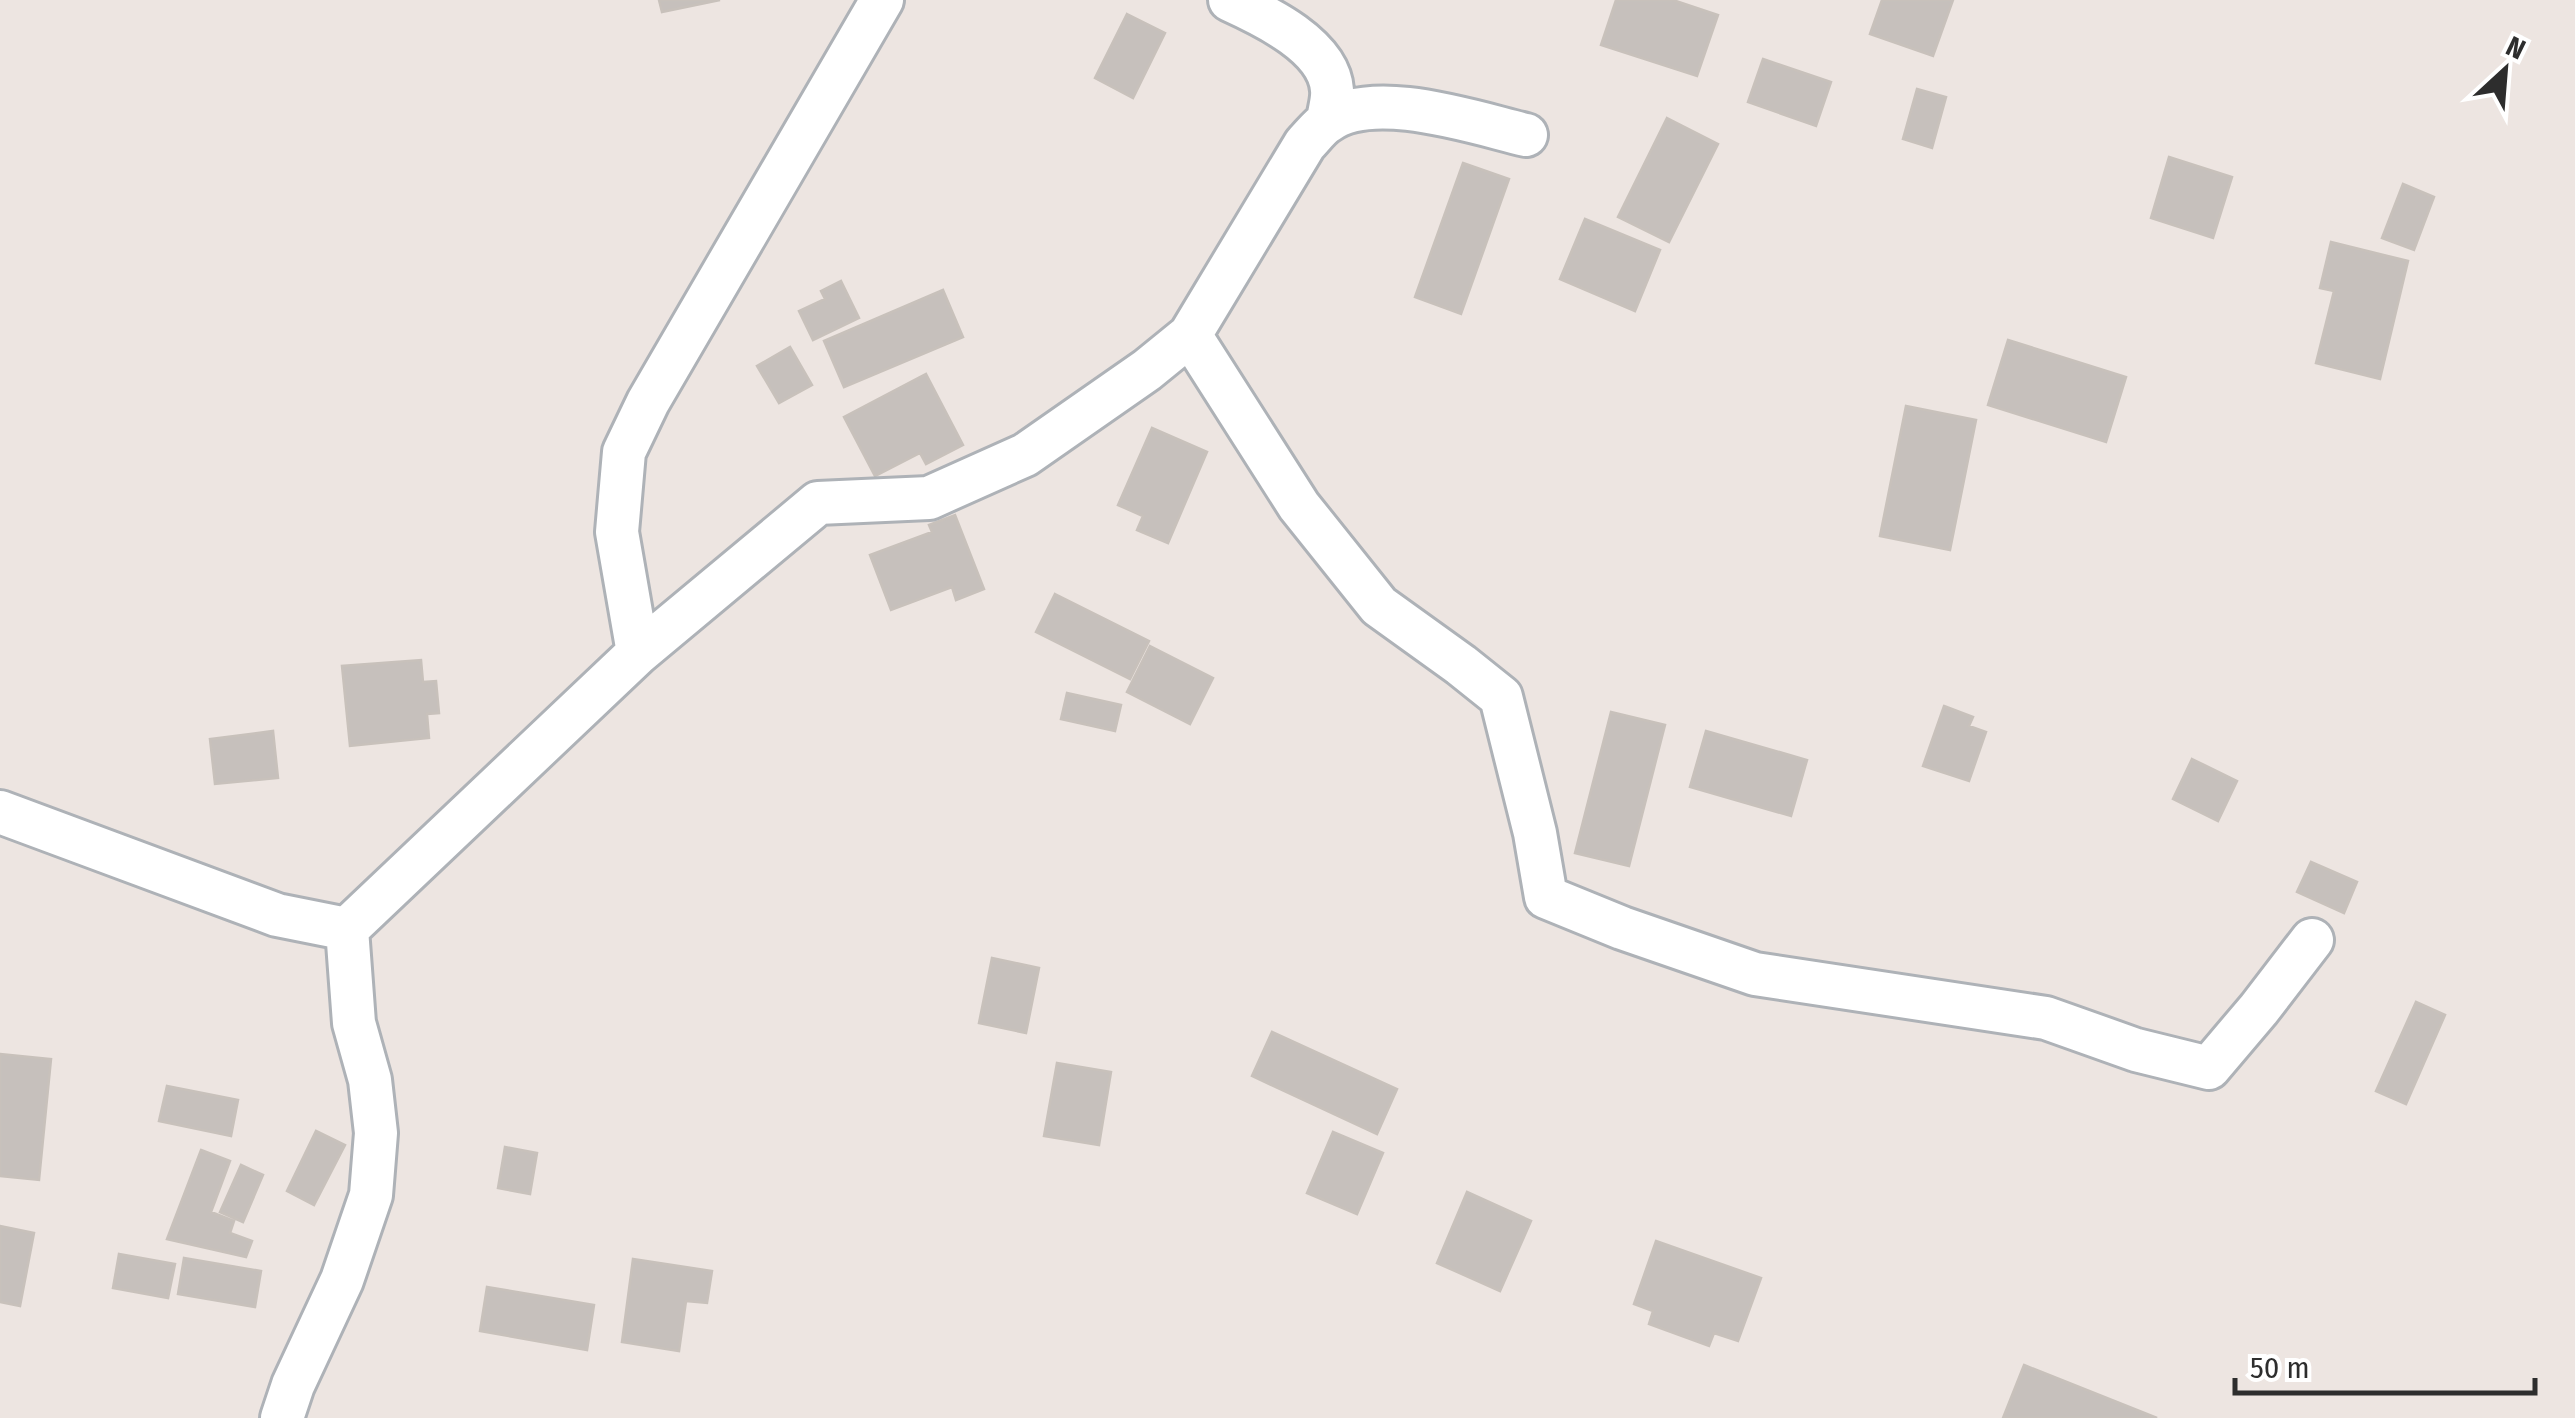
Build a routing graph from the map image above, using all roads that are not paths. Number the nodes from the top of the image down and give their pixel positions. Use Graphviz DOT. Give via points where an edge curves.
graph roads {
  1 [pos="882,0"];
  2 [pos="1230,0"];
  3 [pos="1277,9"];
  4 [pos="1328,121"];
  5 [pos="1526,134"];
  6 [pos="1190,334"];
  7 [pos="638,652"];
  8 [pos="0,812"];
  9 [pos="347,929"];
  10 [pos="2312,940"];
  11 [pos="282,1418"];
  1 -- 7 [label="street" via="624,452 617,532"];
  2 -- 3 [label="street"];
  3 -- 4 [label="street" via="1323,66 1332,88"];
  4 -- 5 [label="street" via="1351,110 1407,108"];
  4 -- 6 [label="street" via="1306,144"];
  6 -- 7 [label="street" via="1024,455 928,498 818,503"];
  6 -- 10 [label="street" via="1299,506 1378,606 1501,697 1546,897 1754,974 2046,1018 2208,1068"];
  7 -- 9 [label="street"];
  8 -- 9 [label="street" via="277,914"];
  9 -- 11 [label="street" via="354,1023 376,1133 370,1196"];
}
